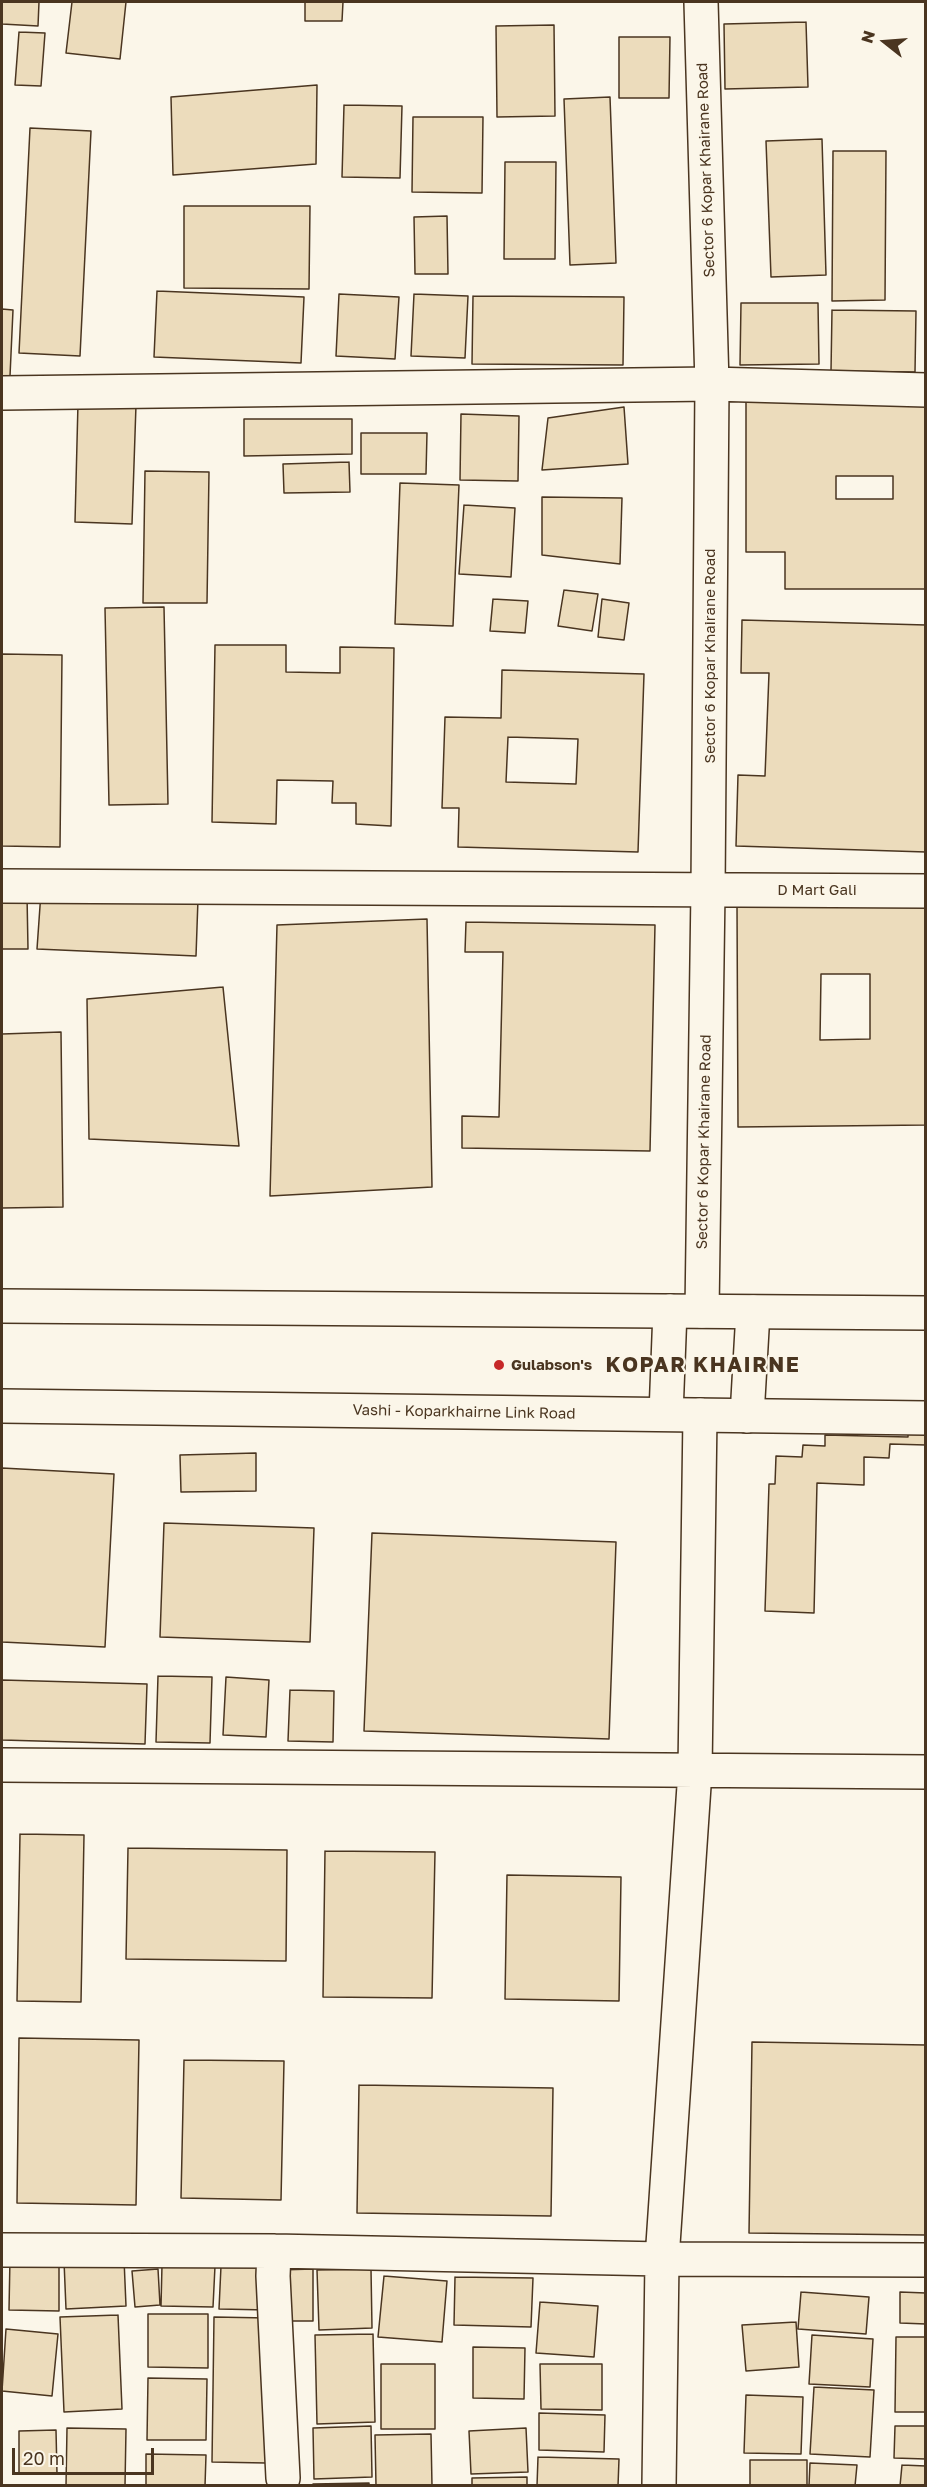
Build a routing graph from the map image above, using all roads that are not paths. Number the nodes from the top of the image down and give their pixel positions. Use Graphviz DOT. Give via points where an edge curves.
graph roads {
  1 [pos="701,2"];
  2 [pos="712,384"];
  3 [pos="926,390"];
  4 [pos="2,393"];
  5 [pos="2,886"];
  6 [pos="708,890"];
  7 [pos="926,891"];
  8 [pos="2,1306"];
  9 [pos="670,1311"];
  10 [pos="702,1311"];
  11 [pos="753,1312"];
  12 [pos="926,1314"];
  13 [pos="2,1406"];
  14 [pos="666,1414"];
  15 [pos="700,1414"];
  16 [pos="747,1416"];
  17 [pos="926,1418"];
  18 [pos="2,1765"];
  19 [pos="695,1771"];
  20 [pos="926,1772"];
  21 [pos="2,2250"];
  22 [pos="274,2252"];
  23 [pos="662,2259"];
  24 [pos="926,2260"];
  25 [pos="283,2478"];
  26 [pos="659,2486"];
  1 -- 2 [label="street, Sector 6 Kopar Khairane Road"];
  2 -- 3 [label="street"];
  2 -- 4 [label="street"];
  2 -- 6 [label="street, Sector 6 Kopar Khairane Road"];
  5 -- 6 [label="street, D Mart Gali"];
  6 -- 7 [label="street, D Mart Gali"];
  6 -- 10 [label="street, Sector 6 Kopar Khairane Road"];
  8 -- 9 [label="street"];
  9 -- 10 [label="street"];
  9 -- 14 [label="street"];
  10 -- 11 [label="street"];
  11 -- 12 [label="street"];
  11 -- 16 [label="street"];
  13 -- 14 [label="street, Vashi - Koparkhairne Link Road"];
  14 -- 15 [label="street, Vashi - Koparkhairne Link Road"];
  15 -- 16 [label="street, Vashi - Koparkhairne Link Road"];
  15 -- 19 [label="street"];
  16 -- 17 [label="street, Vashi - Koparkhairne Link Road"];
  18 -- 19 [label="street"];
  19 -- 20 [label="street"];
  19 -- 23 [label="street"];
  21 -- 22 [label="street"];
  22 -- 23 [label="street"];
  22 -- 25 [label="street"];
  23 -- 24 [label="street"];
  23 -- 26 [label="street"];
}
